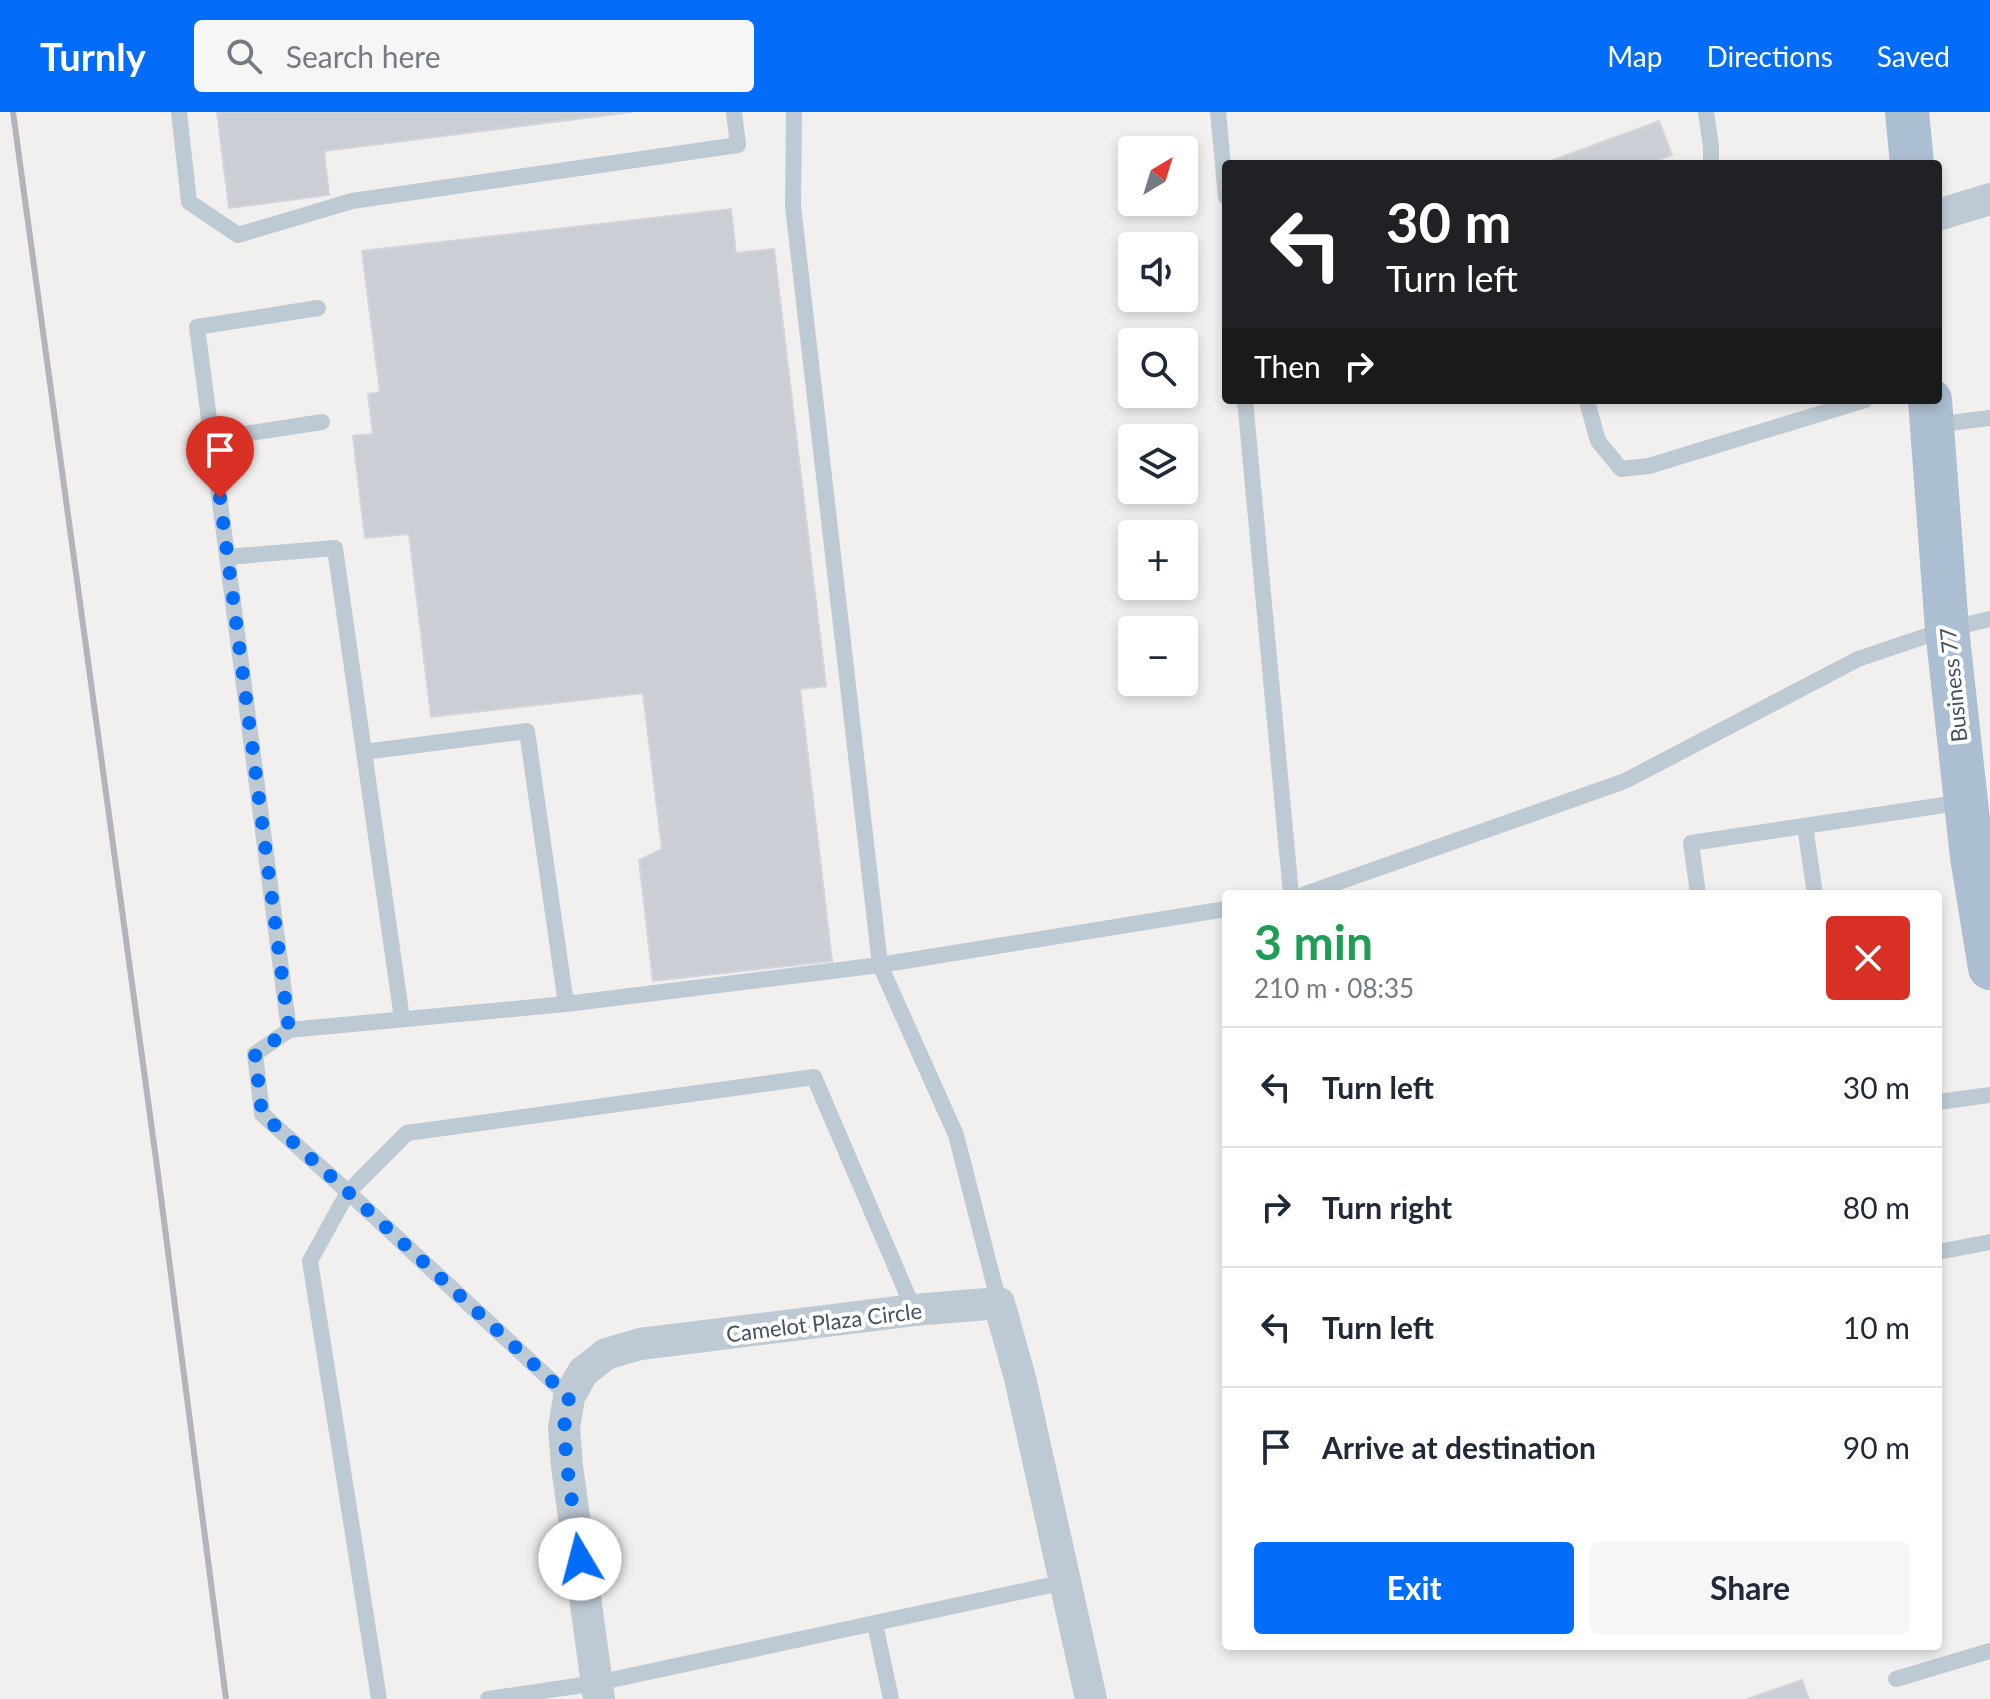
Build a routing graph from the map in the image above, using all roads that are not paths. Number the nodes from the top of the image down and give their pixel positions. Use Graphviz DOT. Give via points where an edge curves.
graph roads {
  1 [pos="179,112"];
  2 [pos="734,112"];
  3 [pos="794,112"];
  4 [pos="1218,112"];
  5 [pos="1706,112"];
  6 [pos="1907,112"];
  7 [pos="1223,160"];
  8 [pos="1711,160"];
  9 [pos="1912,160"];
  10 [pos="1990,199"];
  11 [pos="1942,214"];
  12 [pos="318,308"];
  13 [pos="1245,404"];
  14 [pos="1588,404"];
  15 [pos="1852,404"];
  16 [pos="1931,412"];
  17 [pos="1990,418"];
  18 [pos="322,422"];
  19 [pos="212,439"];
  20 [pos="228,557"];
  21 [pos="1990,619"];
  22 [pos="1947,629"];
  23 [pos="364,752"];
  24 [pos="1966,801"];
  25 [pos="1805,826"];
  26 [pos="1981,856"];
  27 [pos="1291,890"];
  28 [pos="1316,890"];
  29 [pos="1697,890"];
  30 [pos="1814,890"];
  31 [pos="1222,910"];
  32 [pos="880,965"];
  33 [pos="1990,968"];
  34 [pos="566,1004"];
  35 [pos="402,1019"];
  36 [pos="289,1030"];
  37 [pos="1990,1095"];
  38 [pos="1942,1101"];
  39 [pos="348,1192"];
  40 [pos="1990,1242"];
  41 [pos="1942,1251"];
  42 [pos="999,1303"];
  43 [pos="914,1310"];
  44 [pos="569,1397"];
  45 [pos="1065,1582"];
  46 [pos="875,1624"];
  47 [pos="1990,1651"];
  48 [pos="1896,1679"];
  49 [pos="598,1691"];
  50 [pos="379,1699"];
  51 [pos="488,1699"];
  52 [pos="891,1699"];
  53 [pos="1091,1699"];
  1 -- 2 [label="lane" via="189,202 238,235 352,201 738,145"];
  3 -- 32 [label="lane" via="793,206"];
  4 -- 7 [label="lane"];
  5 -- 8 [label="lane"];
  6 -- 9 [label="main road"];
  10 -- 11 [label="street"];
  12 -- 19 [label="lane" via="197,327"];
  13 -- 27 [label="lane"];
  14 -- 15 [label="lane" via="1598,441 1621,469 1649,466"];
  16 -- 17 [label="lane"];
  16 -- 22 [label="main road, Business 77"];
  18 -- 19 [label="lane"];
  19 -- 20 [label="lane"];
  20 -- 23 [label="lane" via="335,548"];
  20 -- 36 [label="lane"];
  21 -- 22 [label="lane"];
  22 -- 24 [label="main road, Business 77"];
  22 -- 28 [label="lane" via="1858,659 1625,781"];
  23 -- 34 [label="lane" via="527,731"];
  23 -- 35 [label="lane"];
  24 -- 25 [label="lane"];
  24 -- 26 [label="main road, Business 77"];
  25 -- 29 [label="lane" via="1691,843"];
  25 -- 30 [label="lane"];
  26 -- 33 [label="main road, Business 77"];
  31 -- 32 [label="lane"];
  32 -- 34 [label="lane"];
  32 -- 42 [label="lane" via="956,1135"];
  34 -- 35 [label="lane"];
  35 -- 36 [label="lane"];
  36 -- 39 [label="lane" via="255,1054 262,1114"];
  37 -- 38 [label="lane"];
  39 -- 43 [label="lane" via="407,1133 814,1077"];
  39 -- 44 [label="lane"];
  39 -- 50 [label="lane" via="310,1261"];
  40 -- 41 [label="lane"];
  42 -- 43 [label="street, Camelot Plaza Circle"];
  42 -- 45 [label="street"];
  43 -- 44 [label="street, Camelot Plaza Circle" via="640,1344 606,1354 583,1372"];
  44 -- 49 [label="street, Camelot Plaza Circle" via="564,1428 567,1466"];
  45 -- 46 [label="lane"];
  45 -- 53 [label="street"];
  46 -- 49 [label="lane"];
  46 -- 52 [label="lane"];
  47 -- 48 [label="lane"];
  49 -- 51 [label="lane"];
}
